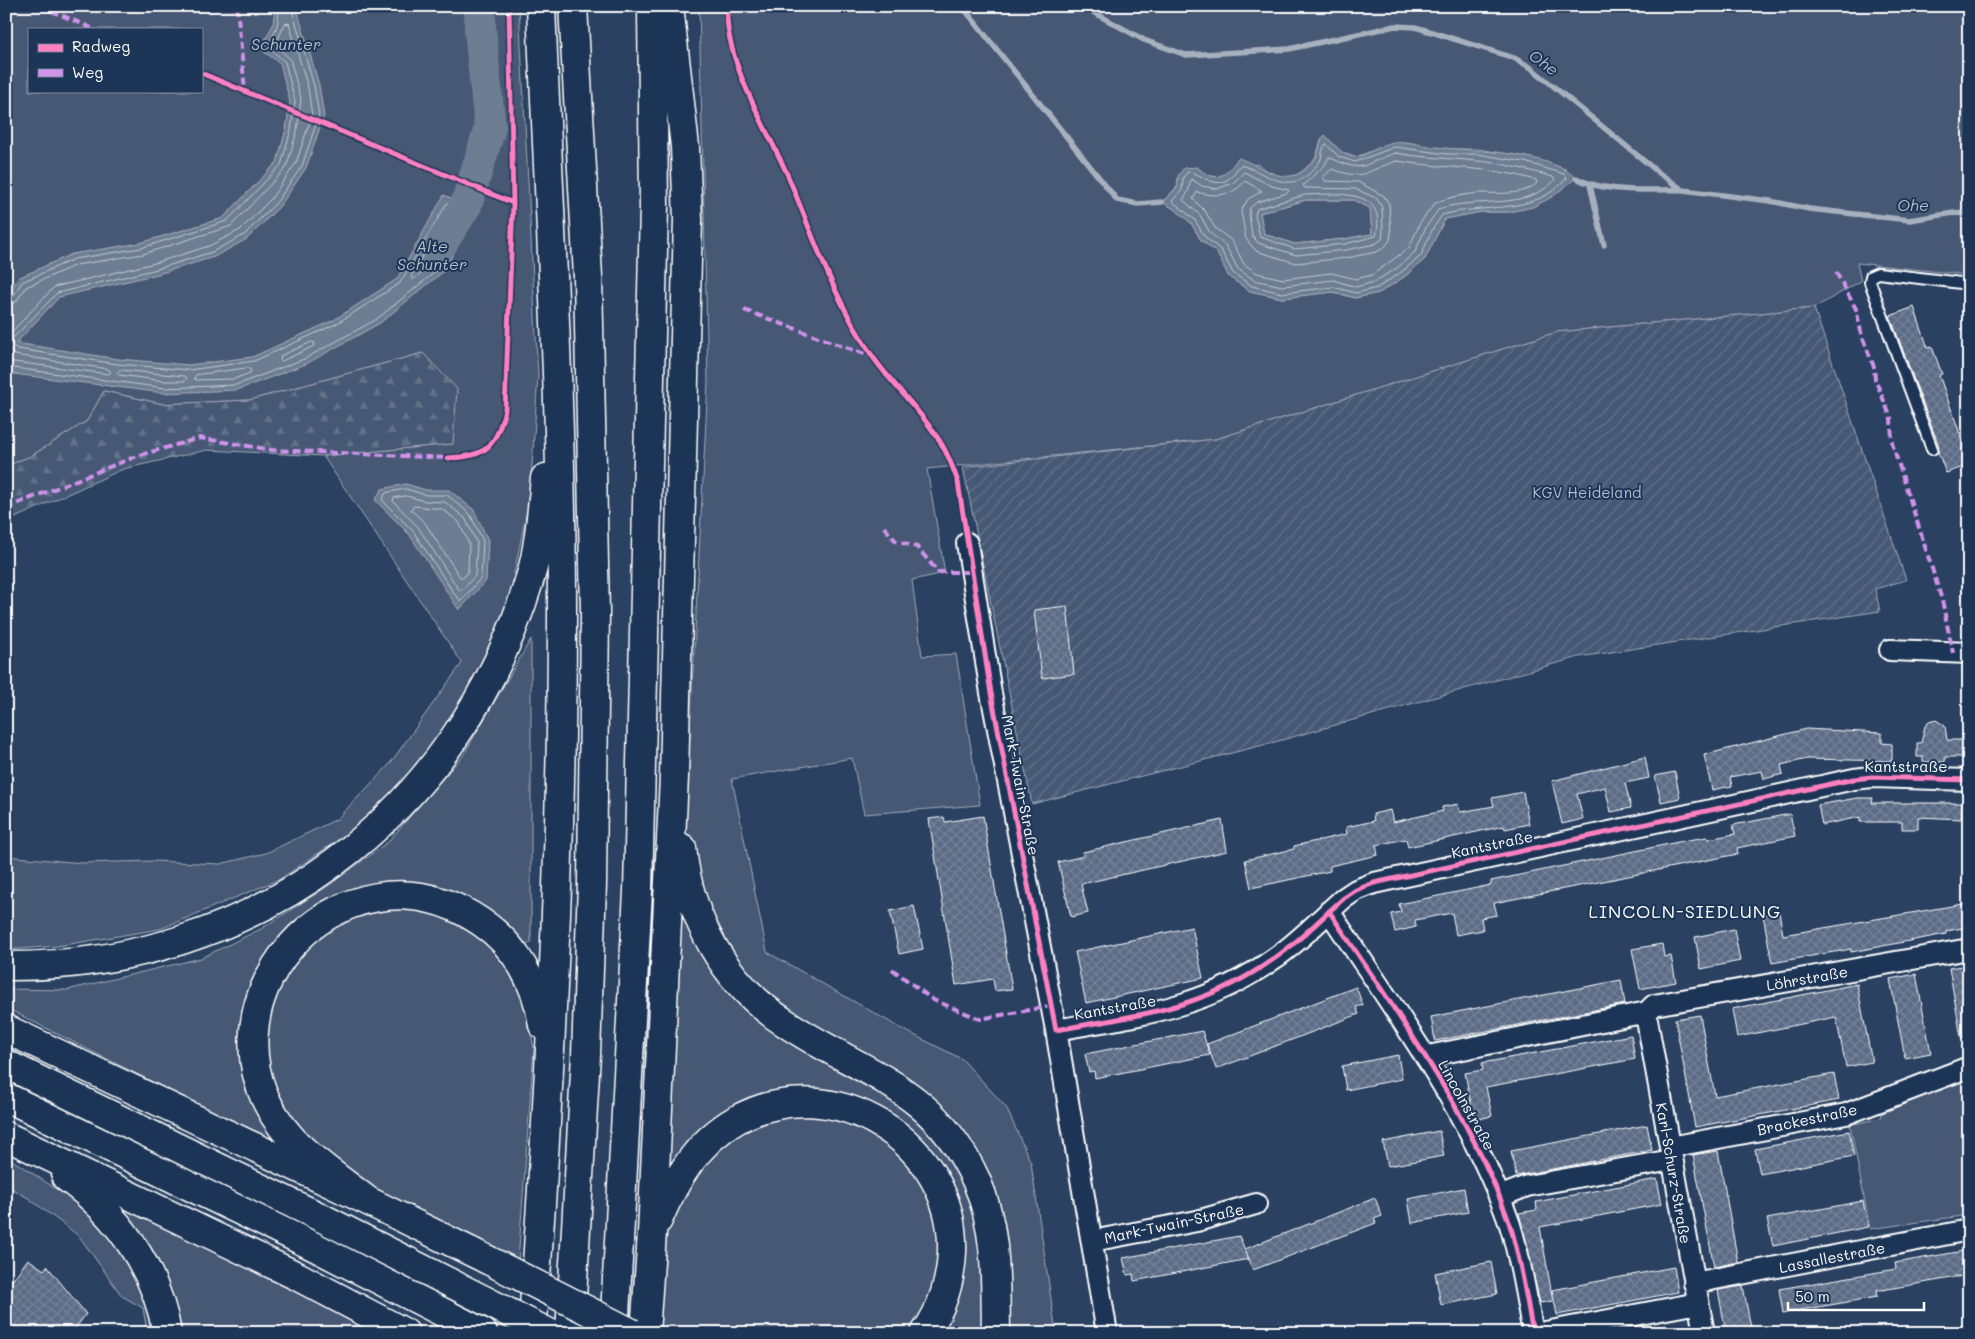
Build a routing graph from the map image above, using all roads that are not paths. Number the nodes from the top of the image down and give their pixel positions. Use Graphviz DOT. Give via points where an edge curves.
graph roads {
  1 [pos="541,6"];
  2 [pos="574,6"];
  3 [pos="652,6"];
  4 [pos="669,6"];
  5 [pos="1969,284"];
  6 [pos="555,352"];
  7 [pos="1932,449"];
  8 [pos="967,543"];
  9 [pos="1890,650"];
  10 [pos="1969,653"];
  11 [pos="674,777"];
  12 [pos="1969,780"];
  13 [pos="1328,911"];
  14 [pos="1969,949"];
  15 [pos="6,966"];
  16 [pos="1648,1012"];
  17 [pos="6,1029"];
  18 [pos="1056,1030"];
  19 [pos="1426,1058"];
  20 [pos="6,1064"];
  21 [pos="1969,1067"];
  22 [pos="6,1097"];
  23 [pos="547,1127"];
  24 [pos="6,1137"];
  25 [pos="1671,1153"];
  26 [pos="1499,1197"];
  27 [pos="368,1201"];
  28 [pos="1256,1204"];
  29 [pos="1969,1230"];
  30 [pos="652,1233"];
  31 [pos="1092,1241"];
  32 [pos="1694,1283"];
  33 [pos="1698,1303"];
  34 [pos="482,1332"];
  35 [pos="166,1333"];
  36 [pos="405,1333"];
  37 [pos="532,1333"];
  38 [pos="549,1333"];
  39 [pos="570,1333"];
  40 [pos="614,1333"];
  41 [pos="632,1333"];
  42 [pos="645,1333"];
  43 [pos="925,1333"];
  44 [pos="996,1333"];
  45 [pos="1107,1333"];
  46 [pos="1533,1333"];
  47 [pos="1540,1333"];
  48 [pos="1704,1333"];
  1 -- 6 [label="highway"];
  2 -- 39 [label="highway" via="588,277 595,612 592,884"];
  3 -- 40 [label="highway" via="654,207 638,891"];
  4 -- 11 [label="highway" via="685,147 688,219"];
  5 -- 7 [label="lane" via="1878,273 1871,276 1870,282"];
  6 -- 15 [label="highway" via="546,477 531,577 504,649 466,721 424,780 341,859 279,898 234,920 179,942 111,959"];
  6 -- 23 [label="highway" via="562,650 559,854"];
  8 -- 18 [label="street, Mark-Twain-Straße" via="991,693"];
  9 -- 10 [label="street"];
  11 -- 30 [label="highway"];
  11 -- 44 [label="highway" via="682,856 692,901 710,942 726,968 750,995 784,1022 876,1073 919,1103 936,1120 964,1159 976,1180 991,1229 995,1254"];
  12 -- 13 [label="street, Kantstraße" via="1872,777 1836,782 1374,883 1356,890"];
  13 -- 18 [label="street, Kantstraße" via="1276,958 1248,976 1198,1000 1164,1011"];
  13 -- 19 [label="street, Lincolnstraße"];
  14 -- 16 [label="street, Löhrstraße" via="1654,1005"];
  16 -- 19 [label="street, Lincolnstraße"];
  16 -- 25 [label="street, Karl-Schurz-Straße"];
  17 -- 27 [label="highway"];
  18 -- 31 [label="street, Mark-Twain-Straße"];
  19 -- 26 [label="street, Lincolnstraße" via="1459,1110"];
  20 -- 38 [label="highway, bridge" via="316,1214"];
  21 -- 25 [label="street, Brackestraße" via="1846,1114"];
  22 -- 34 [label="highway"];
  23 -- 27 [label="highway" via="545,1042 538,1003 524,968 501,938 472,915 428,899 381,896 344,906 312,924 274,966 262,992 255,1021 255,1062 267,1101 292,1138 311,1157"];
  23 -- 37 [label="highway"];
  24 -- 35 [label="highway" via="77,1185 112,1217 127,1236 150,1277"];
  24 -- 36 [label="highway" via="297,1276"];
  25 -- 26 [label="street" via="1527,1186"];
  25 -- 32 [label="street, Karl-Schurz-Straße"];
  26 -- 46 [label="street, Lincolnstraße" via="1516,1250"];
  27 -- 41 [label="highway, bridge"];
  28 -- 31 [label="street, Mark-Twain-Straße" via="1197,1221"];
  29 -- 32 [label="street, Lassallestraße"];
  30 -- 42 [label="highway"];
  30 -- 43 [label="highway" via="672,1188 687,1166 712,1138 736,1120 757,1111 802,1102 824,1103 861,1112 906,1140 921,1157 944,1197 952,1241 952,1264 940,1308"];
  31 -- 45 [label="street, Mark-Twain-Straße"];
  32 -- 33 [label="street, Karl-Schurz-Straße"];
  33 -- 47 [label="street"];
  33 -- 48 [label="street, Karl-Schurz-Straße"];
}
